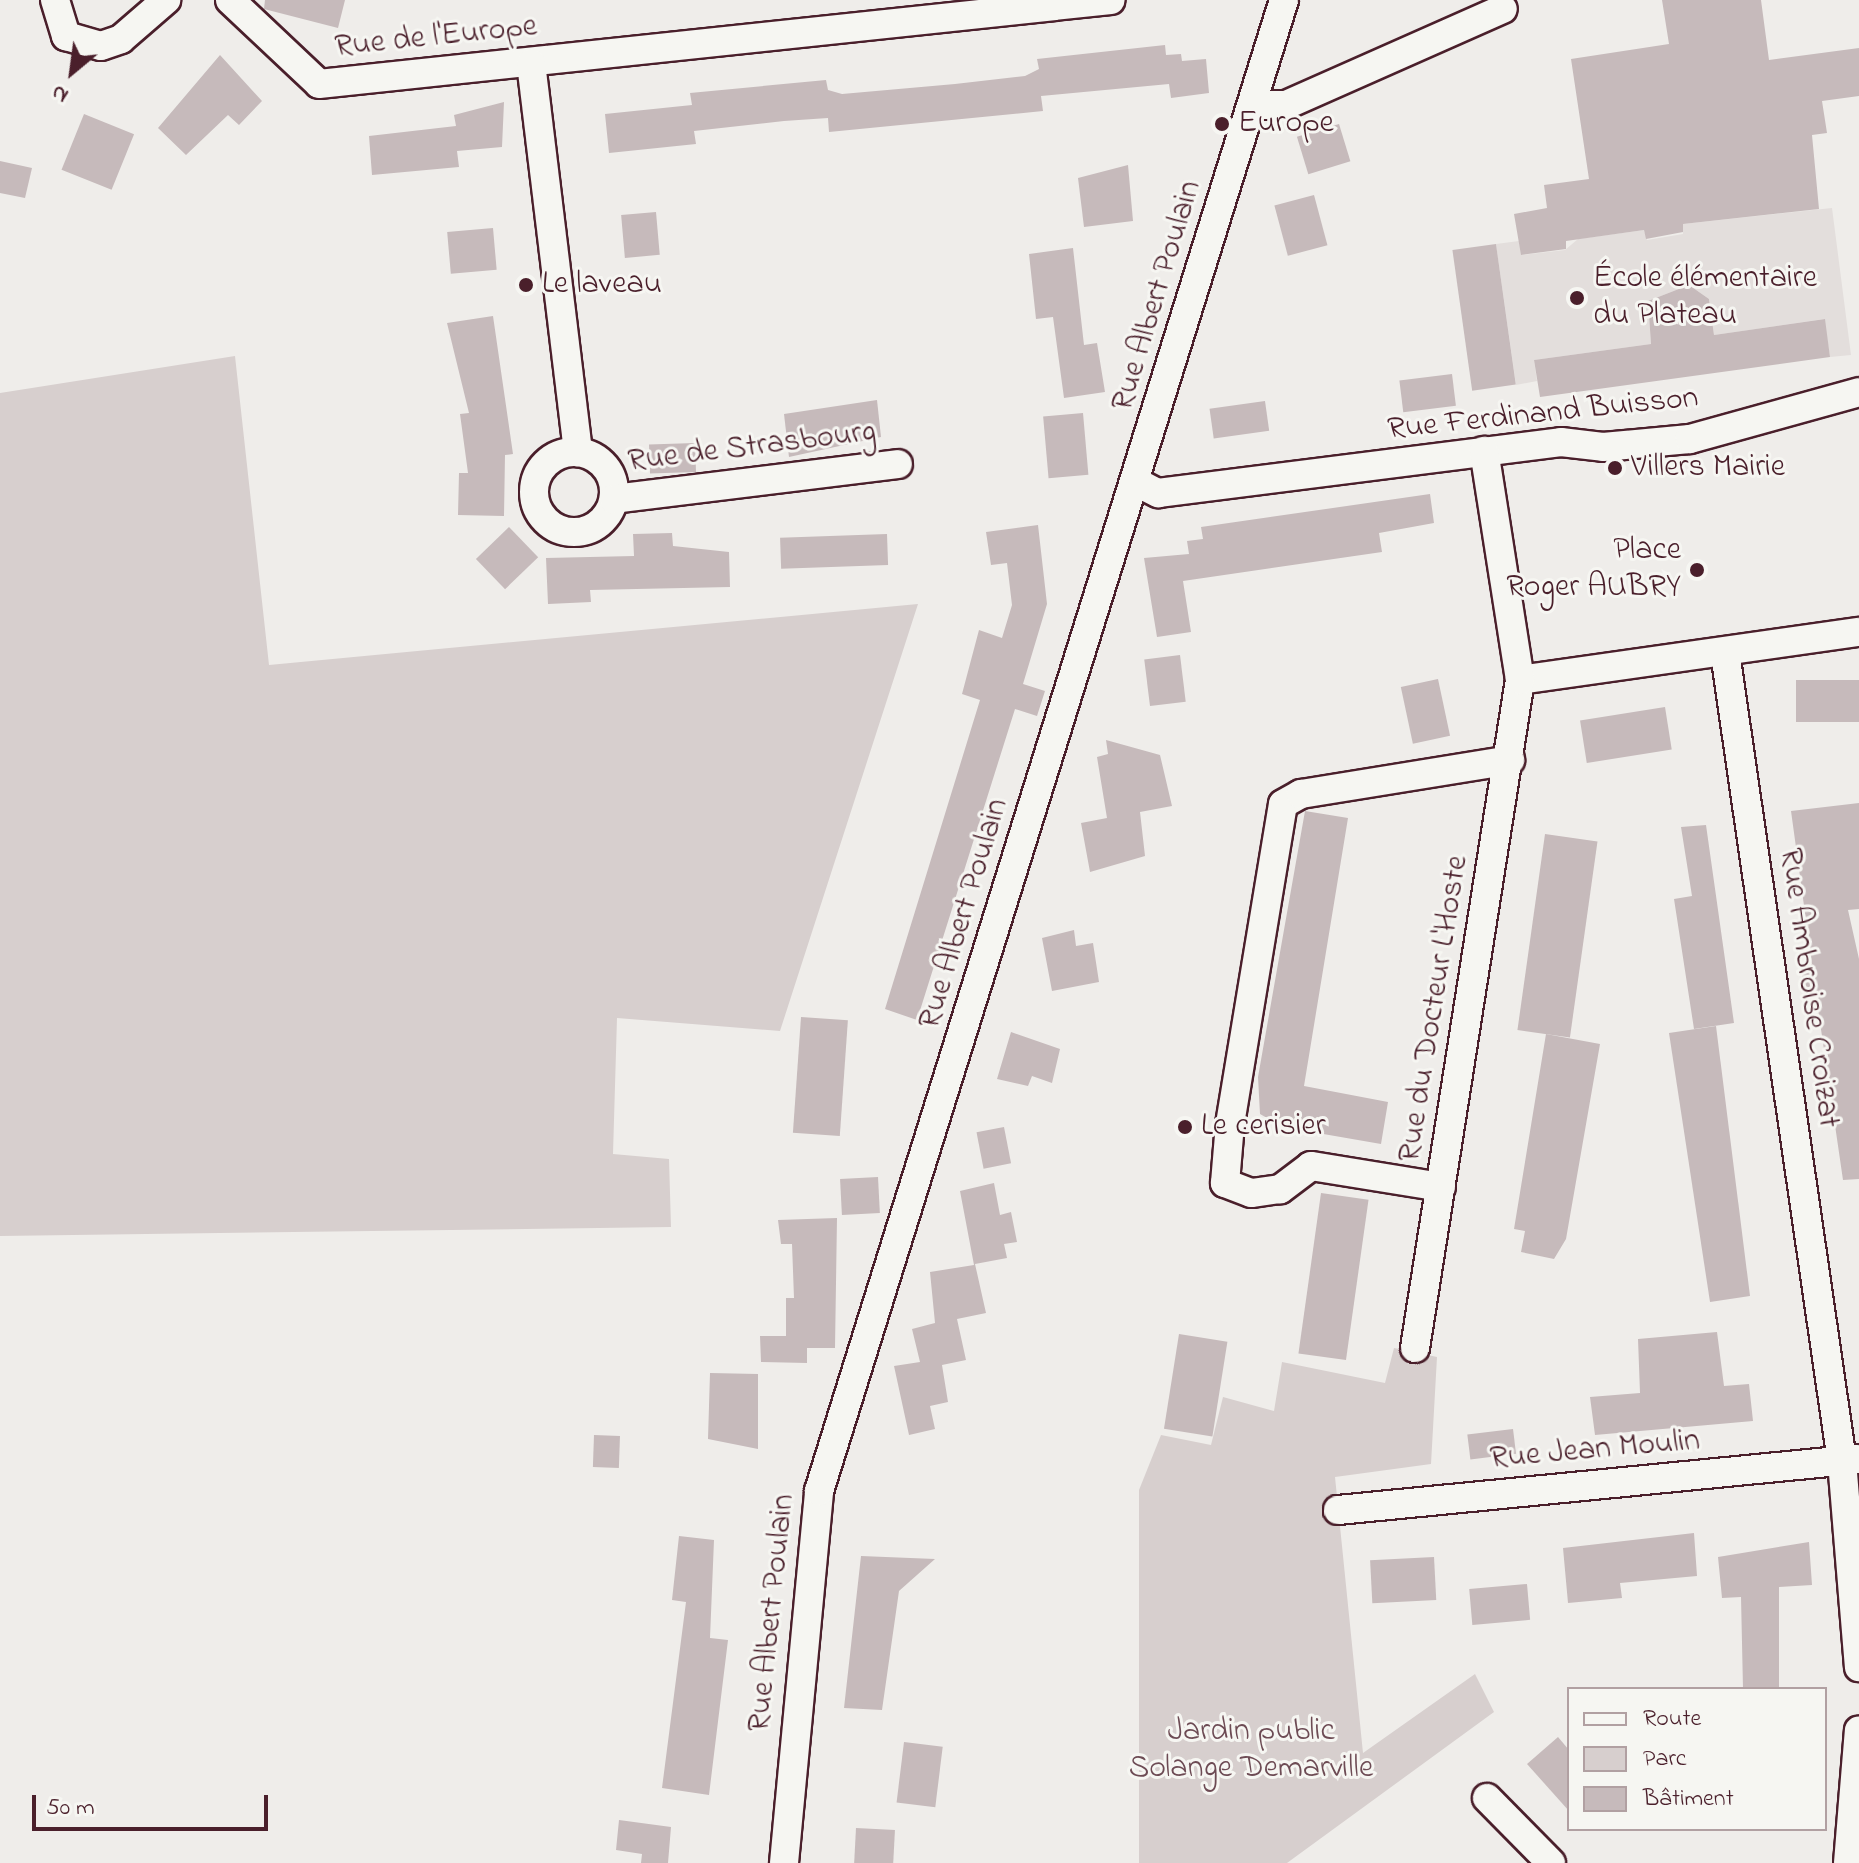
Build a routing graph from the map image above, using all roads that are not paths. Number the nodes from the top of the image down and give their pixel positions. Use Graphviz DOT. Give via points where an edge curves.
graph roads {
  1 [pos="55,0"];
  2 [pos="166,0"];
  3 [pos="230,0"];
  4 [pos="1111,0"];
  5 [pos="1284,0"];
  6 [pos="1503,9"];
  7 [pos="531,63"];
  8 [pos="1253,105"];
  9 [pos="1859,392"];
  10 [pos="1484,451"];
  11 [pos="578,452"];
  12 [pos="898,464"];
  13 [pos="1136,482"];
  14 [pos="614,499"];
  15 [pos="1859,632"];
  16 [pos="1725,653"];
  17 [pos="1520,680"];
  18 [pos="1510,760"];
  19 [pos="1441,1187"];
  20 [pos="1415,1348"];
  21 [pos="1850,1460"];
  22 [pos="1338,1510"];
  23 [pos="1859,1667"];
  24 [pos="1859,1730"];
  25 [pos="1487,1798"];
  26 [pos="784,1863"];
  27 [pos="1551,1863"];
  28 [pos="1848,1863"];
  1 -- 2 [label="street" via="66,36 91,46 121,39"];
  3 -- 7 [label="street, Rue de l'Europe" via="319,84"];
  4 -- 7 [label="street, Rue de l'Europe"];
  5 -- 8 [label="street, Rue Albert Poulain"];
  6 -- 8 [label="street" via="1286,105"];
  7 -- 11 [label="street"];
  8 -- 13 [label="street, Rue Albert Poulain"];
  9 -- 10 [label="street, Rue Ferdinand Buisson" via="1690,439"];
  10 -- 13 [label="street, Rue Ferdinand Buisson" via="1158,493"];
  10 -- 17 [label="street"];
  11 -- 14 [label="street, Rue de Strasbourg" via="602,463"];
  11 -- 14 [label="street, Rue de Strasbourg" via="553,459 536,479 543,517 578,532 601,522"];
  12 -- 14 [label="street, Rue de Strasbourg"];
  13 -- 26 [label="street, Rue Albert Poulain" via="819,1491"];
  15 -- 16 [label="street"];
  16 -- 17 [label="street"];
  16 -- 21 [label="street, Rue Ambroise Croizat"];
  17 -- 18 [label="street, Rue du Docteur L'Hoste"];
  18 -- 19 [label="street, Rue du Docteur L'Hoste"];
  18 -- 19 [label="street" via="1301,794 1283,804 1230,1124 1225,1183 1251,1193 1280,1189 1311,1166"];
  19 -- 20 [label="street, Rue du Docteur L'Hoste"];
  21 -- 22 [label="street, Rue Jean Moulin"];
  21 -- 23 [label="street, Rue Ambroise Croizat"];
  24 -- 28 [label="street"];
  25 -- 27 [label="street"];
}
